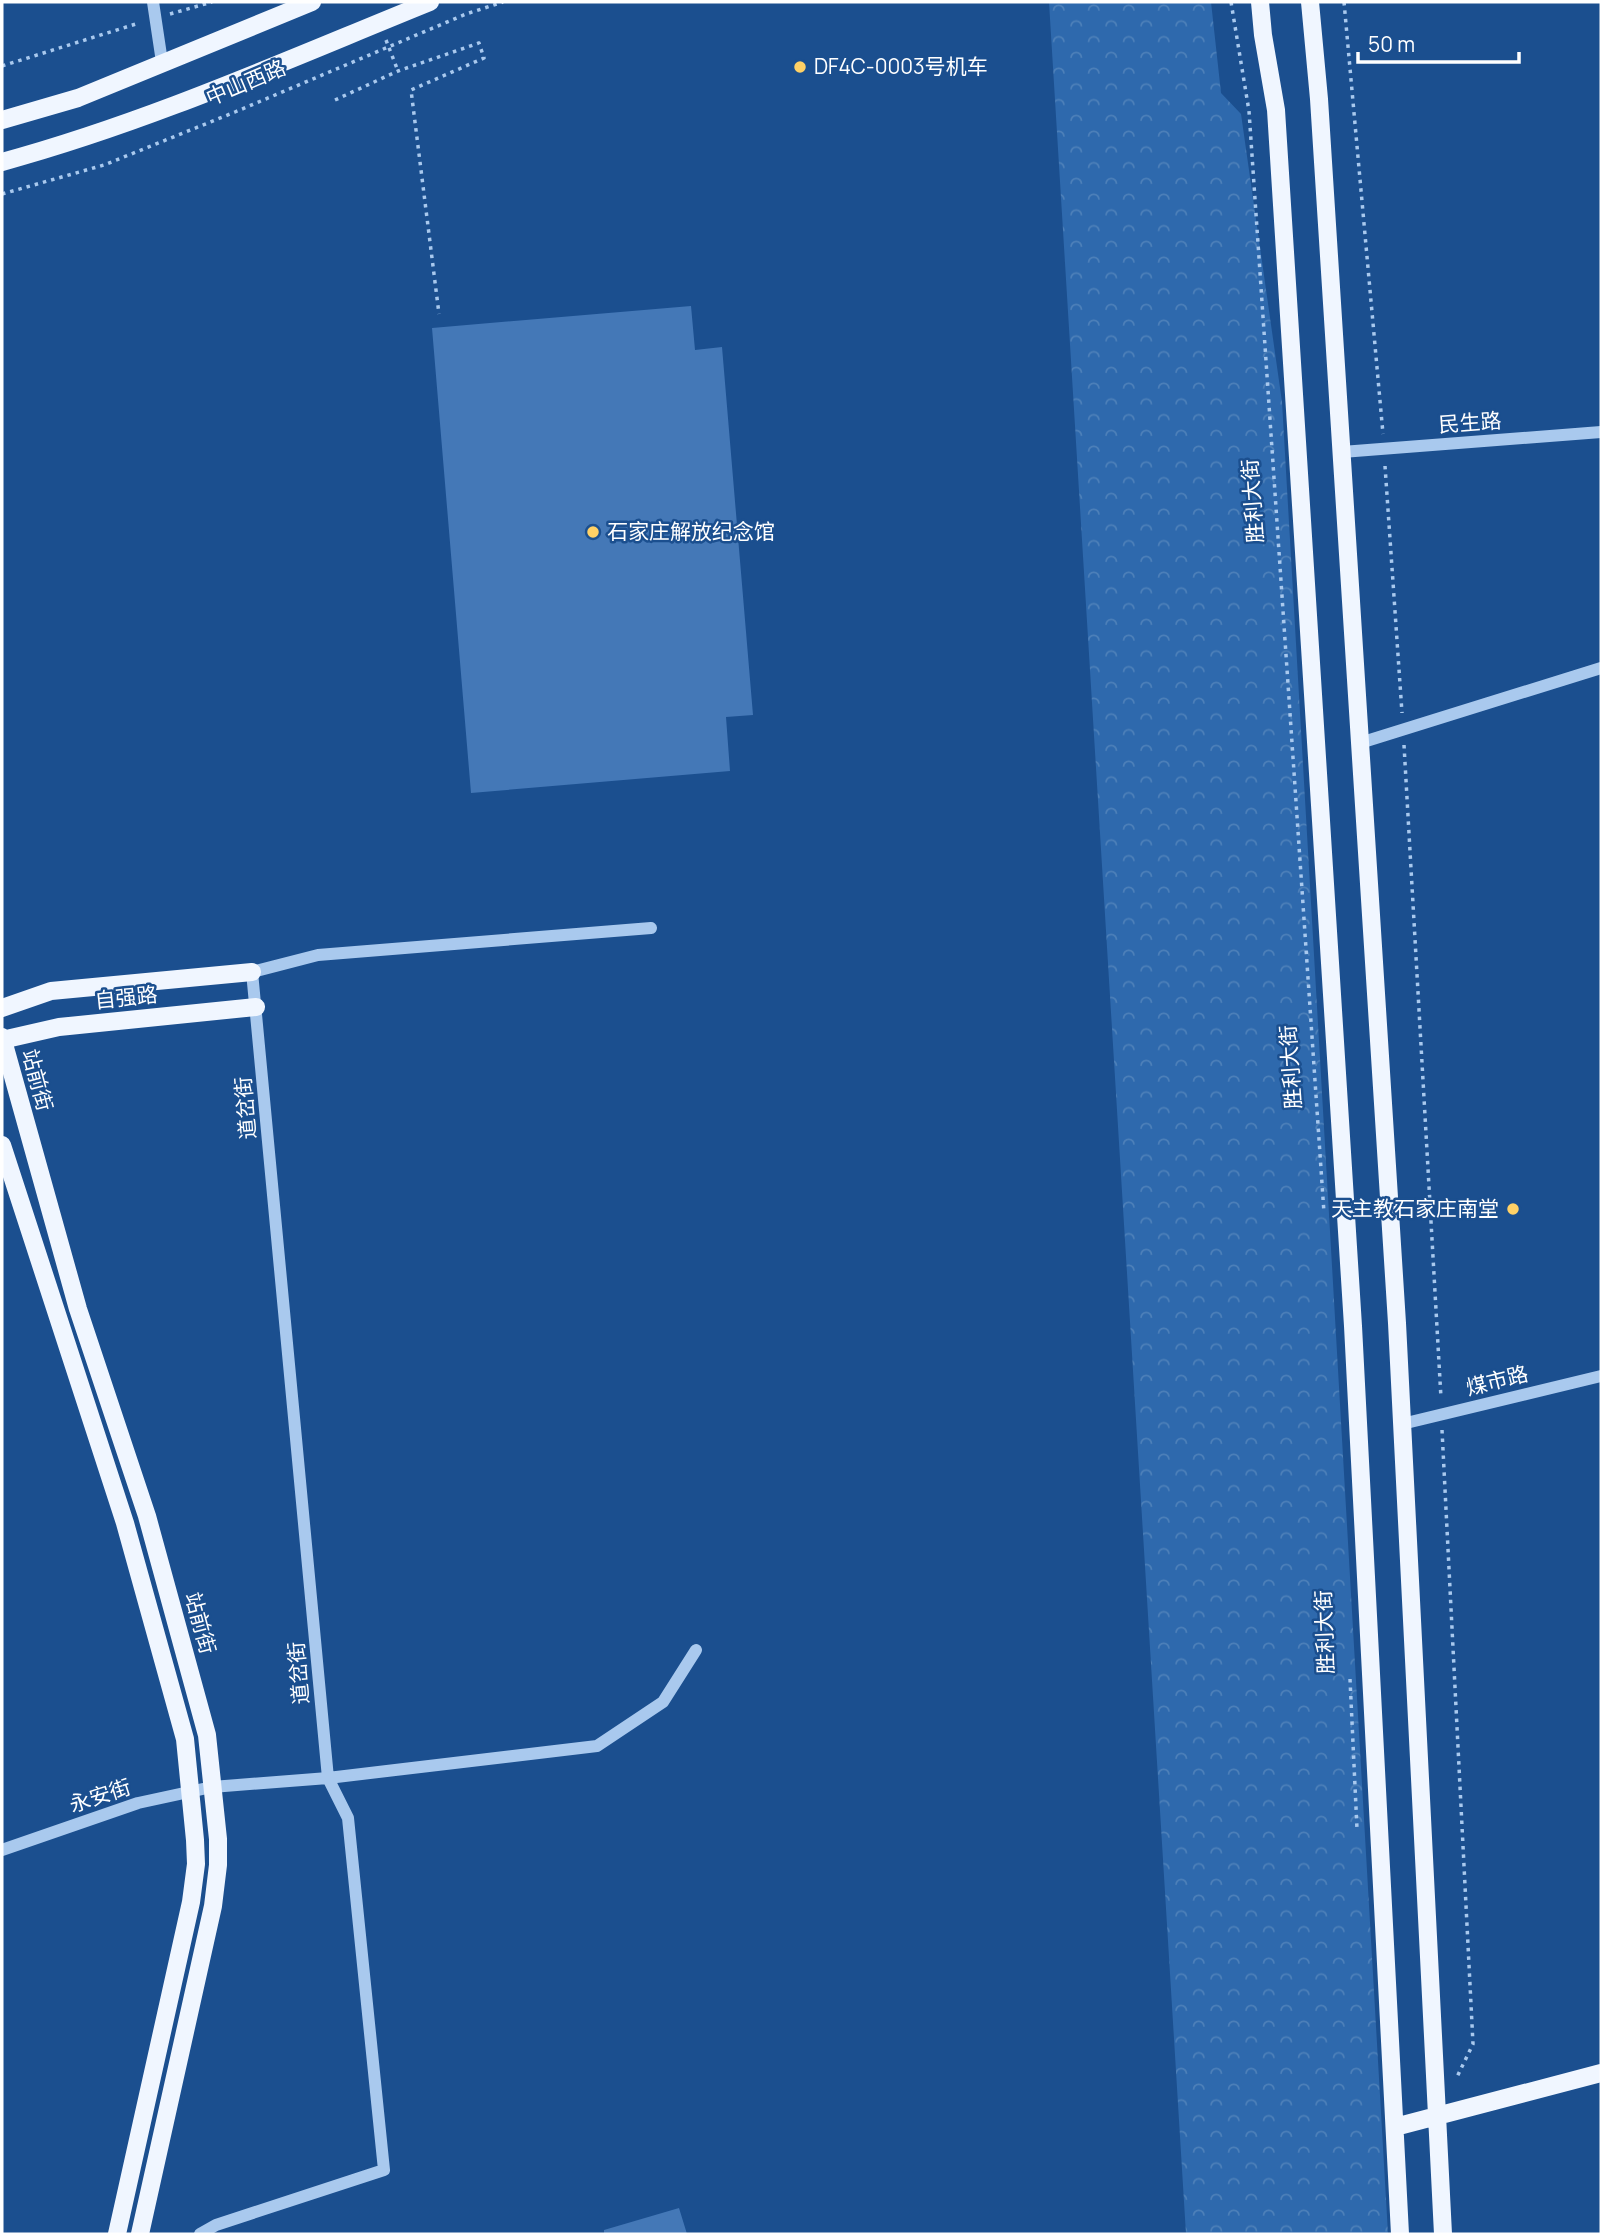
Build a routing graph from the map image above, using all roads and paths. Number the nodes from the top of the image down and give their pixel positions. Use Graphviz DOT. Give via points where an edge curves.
graph roads {
  1 [pos="153,2"];
  2 [pos="212,2"];
  3 [pos="313,2"];
  4 [pos="430,2"];
  5 [pos="503,2"];
  6 [pos="1231,2"];
  7 [pos="1260,2"];
  8 [pos="1310,2"];
  9 [pos="1344,2"];
  10 [pos="156,18"];
  11 [pos="162,62"];
  12 [pos="2,66"];
  13 [pos="335,100"];
  14 [pos="2,120"];
  15 [pos="2,162"];
  16 [pos="2,194"];
  17 [pos="439,314"];
  18 [pos="1601,432"];
  19 [pos="1384,449"];
  20 [pos="1342,452"];
  21 [pos="1601,668"];
  22 [pos="1403,729"];
  23 [pos="1360,743"];
  24 [pos="651,928"];
  25 [pos="252,972"];
  26 [pos="256,1007"];
  27 [pos="2,1008"];
  28 [pos="2,1039"];
  29 [pos="2,1145"];
  30 [pos="1325,1224"];
  31 [pos="1601,1376"];
  32 [pos="1442,1415"];
  33 [pos="1402,1424"];
  34 [pos="696,1650"];
  35 [pos="1350,1677"];
  36 [pos="328,1778"];
  37 [pos="212,1787"];
  38 [pos="190,1792"];
  39 [pos="1358,1839"];
  40 [pos="2,1850"];
  41 [pos="1601,2073"];
  42 [pos="1455,2080"];
  43 [pos="1438,2116"];
  44 [pos="1395,2127"];
  45 [pos="117,2234"];
  46 [pos="140,2234"];
  47 [pos="200,2234"];
  48 [pos="1400,2234"];
  49 [pos="1443,2234"];
  1 -- 10 [label="street"];
  2 -- 10 [label="path"];
  3 -- 11 [label="main road"];
  4 -- 15 [label="main road, 中山西路" via="175,106"];
  5 -- 16 [label="path, 中山西路" via="104,165"];
  6 -- 30 [label="path, 胜利大街" via="1249,111"];
  7 -- 44 [label="main road, 胜利大街" via="1276,110 1353,1326"];
  8 -- 20 [label="main road"];
  9 -- 19 [label="path"];
  10 -- 11 [label="street"];
  10 -- 12 [label="path"];
  11 -- 14 [label="main road" via="78,98"];
  13 -- 17 [label="path" via="398,71 479,43 484,58 411,90"];
  18 -- 19 [label="street, 民生路"];
  19 -- 20 [label="street, 民生路"];
  19 -- 22 [label="path"];
  20 -- 23 [label="main road"];
  21 -- 22 [label="street"];
  22 -- 23 [label="street"];
  22 -- 32 [label="path"];
  23 -- 33 [label="main road"];
  24 -- 25 [label="street" via="318,955"];
  25 -- 26 [label="street, 道岔街"];
  25 -- 27 [label="main road, 自强路" via="51,991"];
  26 -- 28 [label="main road, 自强路" via="59,1027"];
  26 -- 36 [label="street, 道岔街"];
  28 -- 37 [label="main road, 站前街" via="78,1309 147,1516 207,1735"];
  29 -- 38 [label="main road" via="125,1523 185,1739"];
  31 -- 32 [label="street, 煤市路"];
  32 -- 33 [label="street, 煤市路"];
  32 -- 42 [label="path" via="1473,2044"];
  33 -- 43 [label="main road"];
  34 -- 36 [label="street, 永安街" via="663,1702 597,1746"];
  35 -- 39 [label="path, 胜利大街"];
  36 -- 37 [label="street, 永安街"];
  36 -- 47 [label="street, 道岔街" via="348,1818 384,2170"];
  37 -- 38 [label="street, 永安街"];
  37 -- 46 [label="main road, 站前街" via="218,1865 213,1906"];
  38 -- 40 [label="street, 永安街" via="138,1803"];
  38 -- 45 [label="main road" via="196,1864 191,1902"];
  41 -- 43 [label="main road"];
  43 -- 44 [label="main road"];
  43 -- 49 [label="main road"];
  44 -- 48 [label="main road, 胜利大街"];
}
